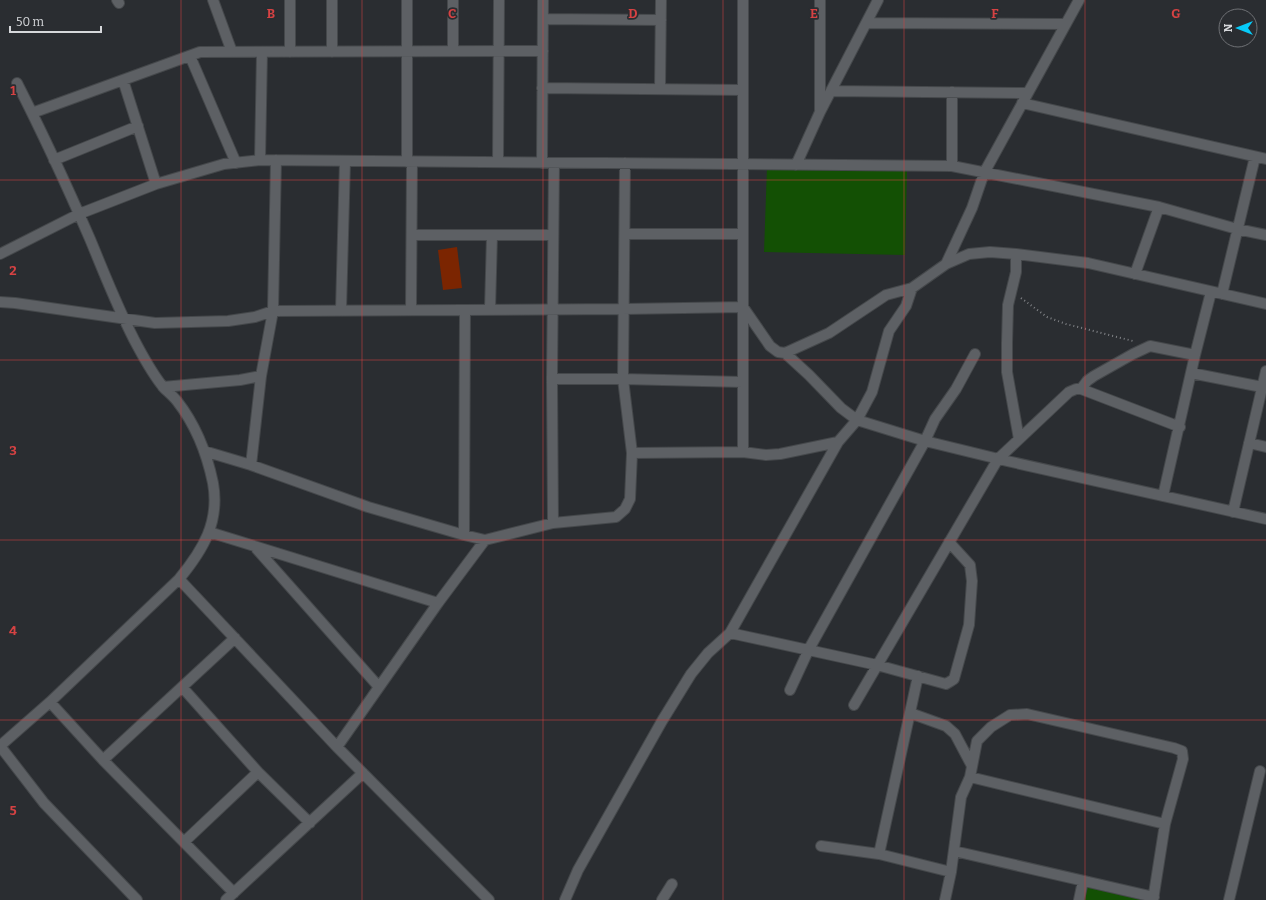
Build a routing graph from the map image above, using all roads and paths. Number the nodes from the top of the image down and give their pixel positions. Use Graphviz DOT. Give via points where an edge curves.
graph roads {
  1 [pos="213,0"];
  2 [pos="290,0"];
  3 [pos="332,0"];
  4 [pos="407,0"];
  5 [pos="453,0"];
  6 [pos="499,0"];
  7 [pos="543,0"];
  8 [pos="661,0"];
  9 [pos="743,0"];
  10 [pos="820,0"];
  11 [pos="878,0"];
  12 [pos="1079,0"];
  13 [pos="543,19"];
  14 [pos="661,20"];
  15 [pos="867,23"];
  16 [pos="1066,24"];
  17 [pos="407,51"];
  18 [pos="453,51"];
  19 [pos="499,51"];
  20 [pos="543,51"];
  21 [pos="232,52"];
  22 [pos="262,52"];
  23 [pos="290,52"];
  24 [pos="332,52"];
  25 [pos="190,56"];
  26 [pos="123,80"];
  27 [pos="17,83"];
  28 [pos="542,88"];
  29 [pos="660,89"];
  30 [pos="743,90"];
  31 [pos="831,91"];
  32 [pos="952,92"];
  33 [pos="1028,93"];
  34 [pos="1022,102"];
  35 [pos="820,112"];
  36 [pos="32,113"];
  37 [pos="138,126"];
  38 [pos="1255,157"];
  39 [pos="1266,159"];
  40 [pos="54,160"];
  41 [pos="260,160"];
  42 [pos="276,160"];
  43 [pos="345,161"];
  44 [pos="410,162"];
  45 [pos="498,162"];
  46 [pos="236,163"];
  47 [pos="542,163"];
  48 [pos="554,163"];
  49 [pos="625,163"];
  50 [pos="743,164"];
  51 [pos="796,165"];
  52 [pos="952,166"];
  53 [pos="984,173"];
  54 [pos="156,184"];
  55 [pos="1159,206"];
  56 [pos="79,214"];
  57 [pos="1237,229"];
  58 [pos="625,234"];
  59 [pos="743,234"];
  60 [pos="412,235"];
  61 [pos="492,235"];
  62 [pos="553,235"];
  63 [pos="1266,235"];
  64 [pos="0,254"];
  65 [pos="1016,254"];
  66 [pos="946,264"];
  67 [pos="1135,274"];
  68 [pos="912,288"];
  69 [pos="1012,289"];
  70 [pos="1211,292"];
  71 [pos="1222,294"];
  72 [pos="0,302"];
  73 [pos="1266,304"];
  74 [pos="743,307"];
  75 [pos="624,309"];
  76 [pos="341,310"];
  77 [pos="412,310"];
  78 [pos="465,310"];
  79 [pos="490,310"];
  80 [pos="553,310"];
  81 [pos="273,311"];
  82 [pos="124,318"];
  83 [pos="1150,346"];
  84 [pos="785,353"];
  85 [pos="975,354"];
  86 [pos="1195,355"];
  87 [pos="1266,371"];
  88 [pos="1191,373"];
  89 [pos="261,376"];
  90 [pos="552,379"];
  91 [pos="623,379"];
  92 [pos="743,382"];
  93 [pos="163,387"];
  94 [pos="1262,387"];
  95 [pos="1081,389"];
  96 [pos="857,420"];
  97 [pos="1180,426"];
  98 [pos="1019,439"];
  99 [pos="925,441"];
  100 [pos="838,442"];
  101 [pos="1249,443"];
  102 [pos="1266,447"];
  103 [pos="204,451"];
  104 [pos="743,452"];
  105 [pos="632,453"];
  106 [pos="998,459"];
  107 [pos="251,465"];
  108 [pos="1163,496"];
  109 [pos="1233,512"];
  110 [pos="1266,519"];
  111 [pos="553,523"];
  112 [pos="209,532"];
  113 [pos="464,535"];
  114 [pos="485,540"];
  115 [pos="949,542"];
  116 [pos="254,546"];
  117 [pos="179,579"];
  118 [pos="438,603"];
  119 [pos="730,633"];
  120 [pos="235,638"];
  121 [pos="809,649"];
  122 [pos="877,665"];
  123 [pos="918,676"];
  124 [pos="182,687"];
  125 [pos="379,687"];
  126 [pos="790,690"];
  127 [pos="50,702"];
  128 [pos="854,705"];
  129 [pos="910,712"];
  130 [pos="0,746"];
  131 [pos="337,747"];
  132 [pos="103,760"];
  133 [pos="972,766"];
  134 [pos="1260,771"];
  135 [pos="258,772"];
  136 [pos="363,774"];
  137 [pos="970,777"];
  138 [pos="310,823"];
  139 [pos="1165,824"];
  140 [pos="184,842"];
  141 [pos="821,846"];
  142 [pos="954,851"];
  143 [pos="879,854"];
  144 [pos="951,872"];
  145 [pos="1083,881"];
  146 [pos="672,884"];
  147 [pos="234,893"];
  148 [pos="1154,899"];
  149 [pos="137,900"];
  150 [pos="226,900"];
  151 [pos="489,900"];
  152 [pos="565,900"];
  153 [pos="662,900"];
  154 [pos="945,900"];
  155 [pos="1079,900"];
  156 [pos="1229,900"];
  1 -- 21 [label="street"];
  2 -- 23 [label="street"];
  3 -- 24 [label="street"];
  4 -- 17 [label="street"];
  5 -- 18 [label="street"];
  6 -- 19 [label="street"];
  7 -- 13 [label="street"];
  8 -- 14 [label="street"];
  9 -- 30 [label="street"];
  10 -- 35 [label="street"];
  11 -- 15 [label="street"];
  12 -- 16 [label="street"];
  13 -- 14 [label="street"];
  13 -- 20 [label="street"];
  14 -- 29 [label="street"];
  15 -- 16 [label="street"];
  15 -- 31 [label="street"];
  16 -- 33 [label="street"];
  17 -- 18 [label="street"];
  17 -- 24 [label="street"];
  17 -- 44 [label="street"];
  18 -- 19 [label="street"];
  19 -- 20 [label="street"];
  19 -- 45 [label="street"];
  20 -- 28 [label="street"];
  21 -- 22 [label="street"];
  21 -- 25 [label="street" via="200,52"];
  22 -- 23 [label="street"];
  22 -- 41 [label="street"];
  23 -- 24 [label="street"];
  25 -- 26 [label="street"];
  25 -- 46 [label="street"];
  26 -- 36 [label="street"];
  26 -- 37 [label="street"];
  27 -- 36 [label="street"];
  28 -- 29 [label="street"];
  28 -- 47 [label="street"];
  29 -- 30 [label="street"];
  30 -- 50 [label="street"];
  31 -- 32 [label="street"];
  31 -- 35 [label="street"];
  32 -- 33 [label="street"];
  32 -- 52 [label="street"];
  33 -- 34 [label="street"];
  34 -- 38 [label="street"];
  34 -- 53 [label="street"];
  35 -- 51 [label="street"];
  36 -- 40 [label="street"];
  37 -- 40 [label="street"];
  37 -- 54 [label="street"];
  38 -- 39 [label="street"];
  38 -- 57 [label="street"];
  40 -- 56 [label="street"];
  41 -- 42 [label="street"];
  41 -- 46 [label="street"];
  42 -- 43 [label="street"];
  42 -- 81 [label="street"];
  43 -- 44 [label="street"];
  43 -- 76 [label="street"];
  44 -- 45 [label="street"];
  44 -- 60 [label="street"];
  45 -- 47 [label="street"];
  46 -- 54 [label="street" via="224,164"];
  47 -- 48 [label="street"];
  48 -- 49 [label="street"];
  48 -- 62 [label="street"];
  49 -- 50 [label="street"];
  49 -- 58 [label="street"];
  50 -- 51 [label="street"];
  50 -- 59 [label="street"];
  51 -- 52 [label="street"];
  52 -- 53 [label="street"];
  53 -- 55 [label="street"];
  53 -- 66 [label="street" via="972,208"];
  54 -- 56 [label="street"];
  55 -- 57 [label="street"];
  55 -- 67 [label="street"];
  56 -- 64 [label="street"];
  56 -- 82 [label="street"];
  57 -- 63 [label="street"];
  57 -- 71 [label="street"];
  58 -- 59 [label="street"];
  58 -- 75 [label="street"];
  59 -- 74 [label="street"];
  60 -- 61 [label="street"];
  60 -- 77 [label="street"];
  61 -- 62 [label="street"];
  61 -- 79 [label="street"];
  62 -- 80 [label="street"];
  65 -- 66 [label="street" via="969,254"];
  65 -- 67 [label="street" via="1088,263"];
  65 -- 69 [label="street" via="1016,272"];
  66 -- 68 [label="street"];
  67 -- 70 [label="street"];
  68 -- 84 [label="street" via="886,295 829,333"];
  68 -- 96 [label="street" via="906,306 889,331 872,392"];
  69 -- 83 [label="path" via="1026,303 1047,317"];
  69 -- 98 [label="street" via="1008,305 1007,372"];
  70 -- 71 [label="street"];
  70 -- 86 [label="street"];
  71 -- 73 [label="street"];
  72 -- 82 [label="street"];
  74 -- 75 [label="street"];
  74 -- 84 [label="street" via="770,346 778,352"];
  74 -- 92 [label="street"];
  75 -- 80 [label="street"];
  75 -- 91 [label="street"];
  76 -- 77 [label="street"];
  76 -- 81 [label="street"];
  77 -- 78 [label="street"];
  78 -- 79 [label="street"];
  78 -- 113 [label="street"];
  79 -- 80 [label="street"];
  80 -- 90 [label="street"];
  81 -- 82 [label="street" via="228,321 155,323"];
  81 -- 89 [label="street"];
  82 -- 93 [label="street" via="138,347"];
  83 -- 86 [label="street"];
  83 -- 95 [label="street" via="1094,376"];
  84 -- 96 [label="street" via="841,408"];
  85 -- 99 [label="street" via="956,389 935,419"];
  86 -- 88 [label="street"];
  87 -- 94 [label="street"];
  88 -- 94 [label="street"];
  88 -- 97 [label="street"];
  89 -- 93 [label="street"];
  89 -- 107 [label="street"];
  90 -- 91 [label="street"];
  90 -- 111 [label="street"];
  91 -- 92 [label="street"];
  91 -- 105 [label="street"];
  92 -- 104 [label="street"];
  93 -- 103 [label="street" via="186,415"];
  94 -- 101 [label="street"];
  95 -- 97 [label="street"];
  95 -- 98 [label="street" via="1069,392"];
  96 -- 99 [label="street"];
  96 -- 100 [label="street"];
  97 -- 108 [label="street"];
  98 -- 106 [label="street"];
  99 -- 106 [label="street"];
  99 -- 121 [label="street"];
  100 -- 104 [label="street" via="780,454"];
  100 -- 119 [label="street"];
  101 -- 102 [label="street"];
  101 -- 109 [label="street"];
  103 -- 107 [label="street"];
  103 -- 112 [label="street" via="213,483 214,513"];
  104 -- 105 [label="street"];
  105 -- 111 [label="street" via="630,499 625,509 616,517"];
  106 -- 108 [label="street"];
  106 -- 115 [label="street"];
  107 -- 113 [label="street" via="368,506"];
  108 -- 109 [label="street"];
  109 -- 110 [label="street"];
  111 -- 114 [label="street"];
  112 -- 116 [label="street"];
  112 -- 117 [label="street" via="196,559"];
  113 -- 114 [label="street"];
  114 -- 118 [label="street"];
  115 -- 122 [label="street"];
  115 -- 123 [label="street" via="970,565 972,581 969,625 951,682 946,684"];
  116 -- 118 [label="street"];
  116 -- 125 [label="street"];
  117 -- 120 [label="street"];
  117 -- 127 [label="street"];
  118 -- 125 [label="street"];
  119 -- 121 [label="street"];
  119 -- 152 [label="street" via="708,653 691,674 578,870"];
  120 -- 124 [label="street"];
  120 -- 131 [label="street"];
  121 -- 122 [label="street"];
  121 -- 126 [label="street"];
  122 -- 123 [label="street"];
  122 -- 128 [label="street"];
  123 -- 129 [label="street"];
  124 -- 132 [label="street"];
  124 -- 135 [label="street"];
  125 -- 131 [label="street"];
  127 -- 130 [label="street"];
  127 -- 132 [label="street"];
  129 -- 133 [label="street" via="946,726 955,734"];
  129 -- 143 [label="street"];
  130 -- 149 [label="street" via="44,803"];
  131 -- 136 [label="street"];
  132 -- 140 [label="street"];
  133 -- 137 [label="street"];
  133 -- 139 [label="street" via="977,741 990,727 1010,716 1026,714 1174,748 1182,751 1183,758"];
  134 -- 156 [label="street"];
  135 -- 138 [label="street"];
  135 -- 140 [label="street"];
  136 -- 138 [label="street"];
  136 -- 151 [label="street"];
  137 -- 139 [label="street"];
  137 -- 142 [label="street" via="961,797"];
  138 -- 147 [label="street"];
  139 -- 148 [label="street"];
  140 -- 147 [label="street"];
  141 -- 143 [label="street"];
  142 -- 144 [label="street"];
  142 -- 145 [label="street"];
  143 -- 144 [label="street"];
  144 -- 154 [label="street"];
  145 -- 148 [label="street"];
  145 -- 155 [label="street"];
  146 -- 153 [label="street"];
  147 -- 150 [label="street"];
}
